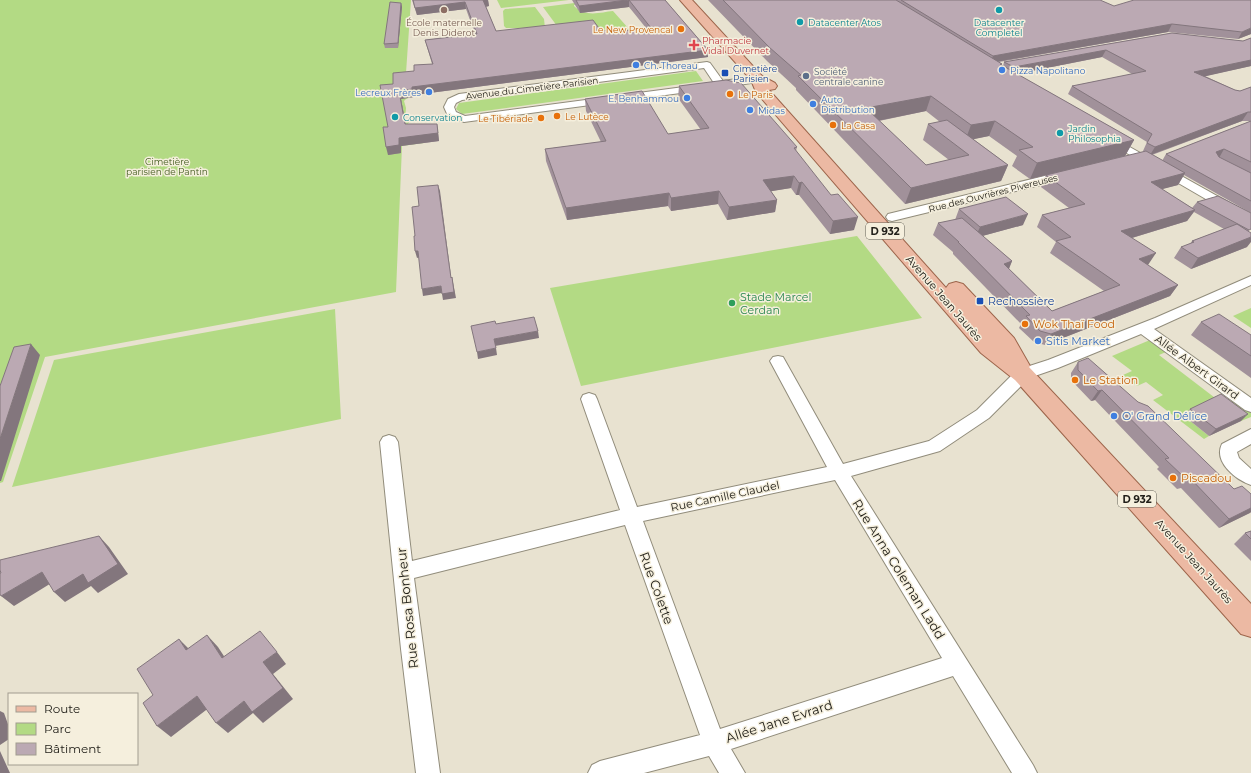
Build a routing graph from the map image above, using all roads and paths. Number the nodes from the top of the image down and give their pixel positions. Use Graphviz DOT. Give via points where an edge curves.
graph roads {
  1 [pos="686,0"];
  2 [pos="757,79"];
  3 [pos="720,84"];
  4 [pos="1100,133"];
  5 [pos="1161,157"];
  6 [pos="1145,159"];
  7 [pos="1126,161"];
  8 [pos="1079,172"];
  9 [pos="862,195"];
  10 [pos="892,217"];
  11 [pos="1251,220"];
  12 [pos="1251,280"];
  13 [pos="1142,328"];
  14 [pos="778,361"];
  15 [pos="1023,374"];
  16 [pos="589,399"];
  17 [pos="1251,406"];
  18 [pos="1251,436"];
  19 [pos="389,442"];
  20 [pos="839,472"];
  21 [pos="1251,478"];
  22 [pos="630,516"];
  23 [pos="404,572"];
  24 [pos="1251,624"];
  25 [pos="957,664"];
  26 [pos="714,743"];
  27 [pos="428,773"];
  28 [pos="600,773"];
  29 [pos="733,773"];
  30 [pos="1025,773"];
  1 -- 2 [label="main road, Avenue Jean Jaurès / D 932"];
  2 -- 3 [label="street, Avenue du Cimetière Parisien"];
  2 -- 9 [label="main road, Avenue Jean Jaurès / D 932" via="761,89"];
  3 -- 3 [label="street, Avenue du Cimetière Parisien" via="707,65 459,97 452,101 449,107 455,116 464,119"];
  4 -- 6 [label="street"];
  5 -- 6 [label="street"];
  6 -- 7 [label="street"];
  6 -- 11 [label="street"];
  8 -- 10 [label="street, Rue des Ouvrières Pivereuses"];
  9 -- 10 [label="main road, Avenue Jean Jaurès / D 932"];
  9 -- 15 [label="main road, Avenue Jean Jaurès / D 932" via="988,348"];
  10 -- 15 [label="main road, Avenue Jean Jaurès / D 932" via="1007,344"];
  12 -- 13 [label="street"];
  13 -- 15 [label="street"];
  13 -- 17 [label="street, Allée Albert Girard"];
  14 -- 20 [label="street, Rue Anna Coleman Ladd"];
  15 -- 20 [label="street, Rue Camille Claudel" via="983,414 934,446"];
  15 -- 24 [label="main road, Avenue Jean Jaurès / D 932"];
  16 -- 22 [label="street, Rue Colette"];
  18 -- 21 [label="street" via="1228,449 1228,458"];
  19 -- 23 [label="street, Rue Rosa Bonheur"];
  20 -- 22 [label="street, Rue Camille Claudel"];
  20 -- 25 [label="street, Rue Anna Coleman Ladd"];
  22 -- 23 [label="street, Rue Camille Claudel"];
  22 -- 26 [label="street, Rue Colette"];
  23 -- 27 [label="street, Rue Rosa Bonheur" via="416,697"];
  25 -- 26 [label="street, Allée Jane Evrard"];
  25 -- 30 [label="street, Rue Anna Coleman Ladd"];
  26 -- 28 [label="street, Allée Jane Evrard"];
  26 -- 29 [label="street, Rue Colette"];
}
